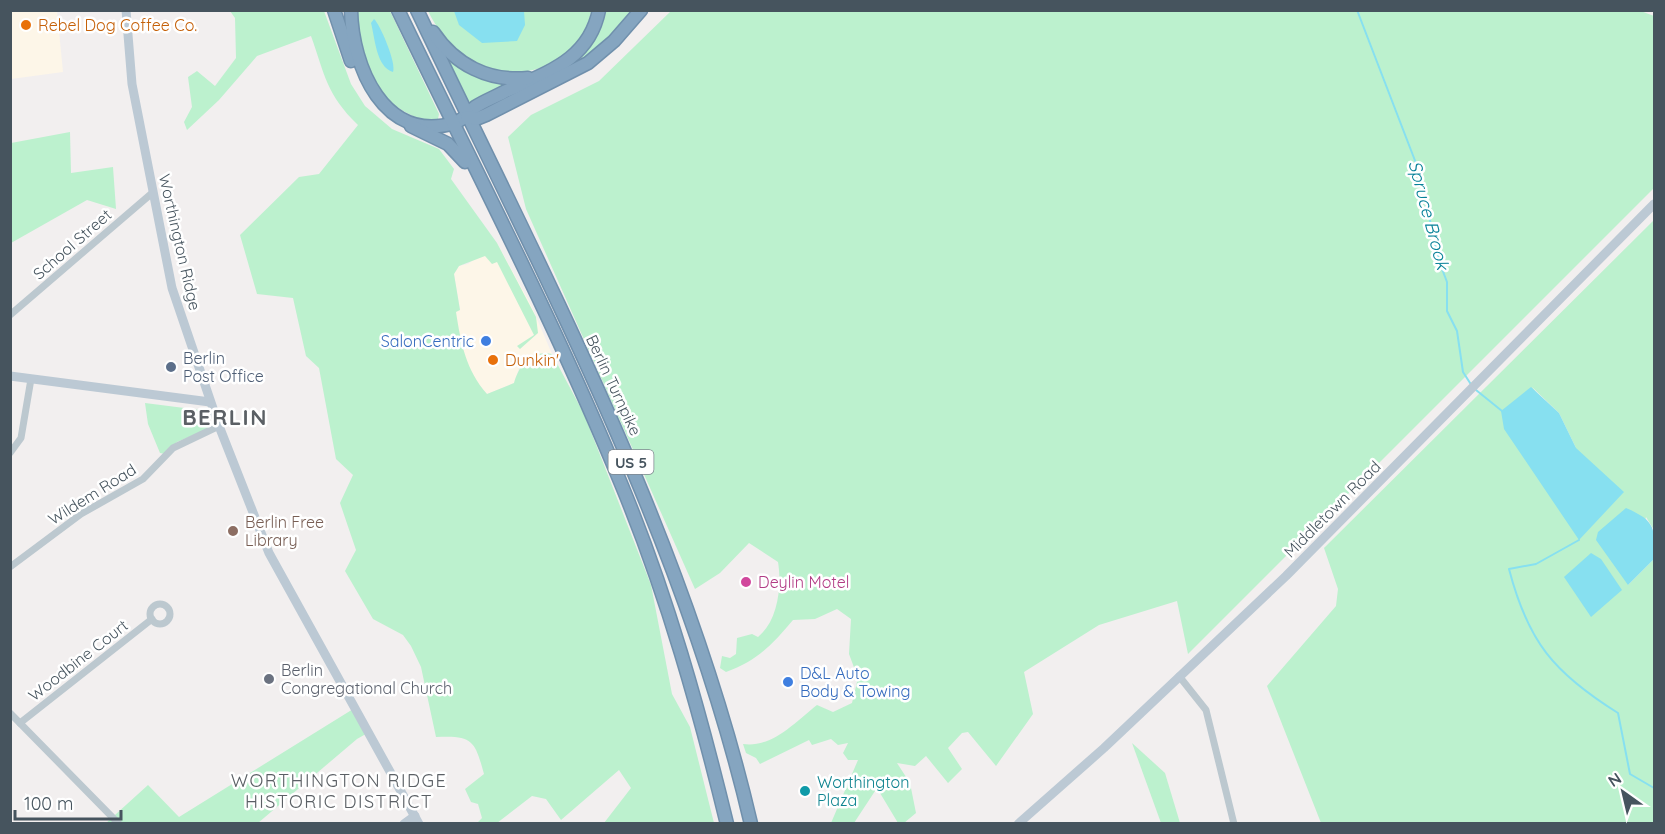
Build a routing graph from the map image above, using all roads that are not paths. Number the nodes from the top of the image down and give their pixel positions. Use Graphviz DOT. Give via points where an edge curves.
graph roads {
  1 [pos="126,10"];
  2 [pos="334,10"];
  3 [pos="351,10"];
  4 [pos="398,10"];
  5 [pos="417,10"];
  6 [pos="599,10"];
  7 [pos="641,10"];
  8 [pos="538,77"];
  9 [pos="367,80"];
  10 [pos="467,117"];
  11 [pos="405,118"];
  12 [pos="452,123"];
  13 [pos="479,179"];
  14 [pos="152,194"];
  15 [pos="1654,204"];
  16 [pos="10,315"];
  17 [pos="10,376"];
  18 [pos="31,379"];
  19 [pos="210,402"];
  20 [pos="219,426"];
  21 [pos="10,453"];
  22 [pos="10,567"];
  23 [pos="152,619"];
  24 [pos="1179,676"];
  25 [pos="10,713"];
  26 [pos="20,723"];
  27 [pos="417,820"];
  28 [pos="119,824"];
  29 [pos="404,824"];
  30 [pos="727,824"];
  31 [pos="751,824"];
  32 [pos="1018,824"];
  33 [pos="1234,824"];
  1 -- 14 [label="street, Worthington Ridge" via="132,84"];
  2 -- 9 [label="highway" via="353,65"];
  3 -- 9 [label="highway" via="354,44"];
  4 -- 12 [label="highway, Berlin Turnpike / US 5"];
  5 -- 8 [label="highway" via="445,48 465,65 498,77"];
  5 -- 10 [label="highway, Berlin Turnpike / US 5"];
  6 -- 8 [label="highway" via="579,52 564,65"];
  7 -- 10 [label="highway" via="608,47 576,71 486,116"];
  8 -- 10 [label="highway" via="477,106"];
  9 -- 11 [label="highway" via="383,104"];
  10 -- 12 [label="highway"];
  10 -- 31 [label="highway, Berlin Turnpike / US 5" via="655,518 705,658"];
  11 -- 12 [label="highway" via="428,125"];
  11 -- 13 [label="highway" via="414,129 451,146"];
  12 -- 13 [label="highway, Berlin Turnpike / US 5"];
  13 -- 30 [label="highway, Berlin Turnpike / US 5" via="627,497 684,662"];
  14 -- 16 [label="street, School Street"];
  14 -- 19 [label="street, Worthington Ridge" via="172,288"];
  15 -- 24 [label="street, Middletown Road" via="1300,562"];
  17 -- 18 [label="street"];
  18 -- 19 [label="street"];
  18 -- 21 [label="street" via="21,438"];
  19 -- 20 [label="street, Worthington Ridge"];
  20 -- 22 [label="street, Wildem Road" via="174,448 142,479 81,514"];
  20 -- 27 [label="street, Worthington Ridge" via="269,553"];
  23 -- 26 [label="street, Woodbine Court"];
  24 -- 32 [label="street, Middletown Road"];
  24 -- 33 [label="street" via="1206,710"];
  25 -- 26 [label="street"];
  26 -- 28 [label="street"];
  27 -- 29 [label="street"];
}
